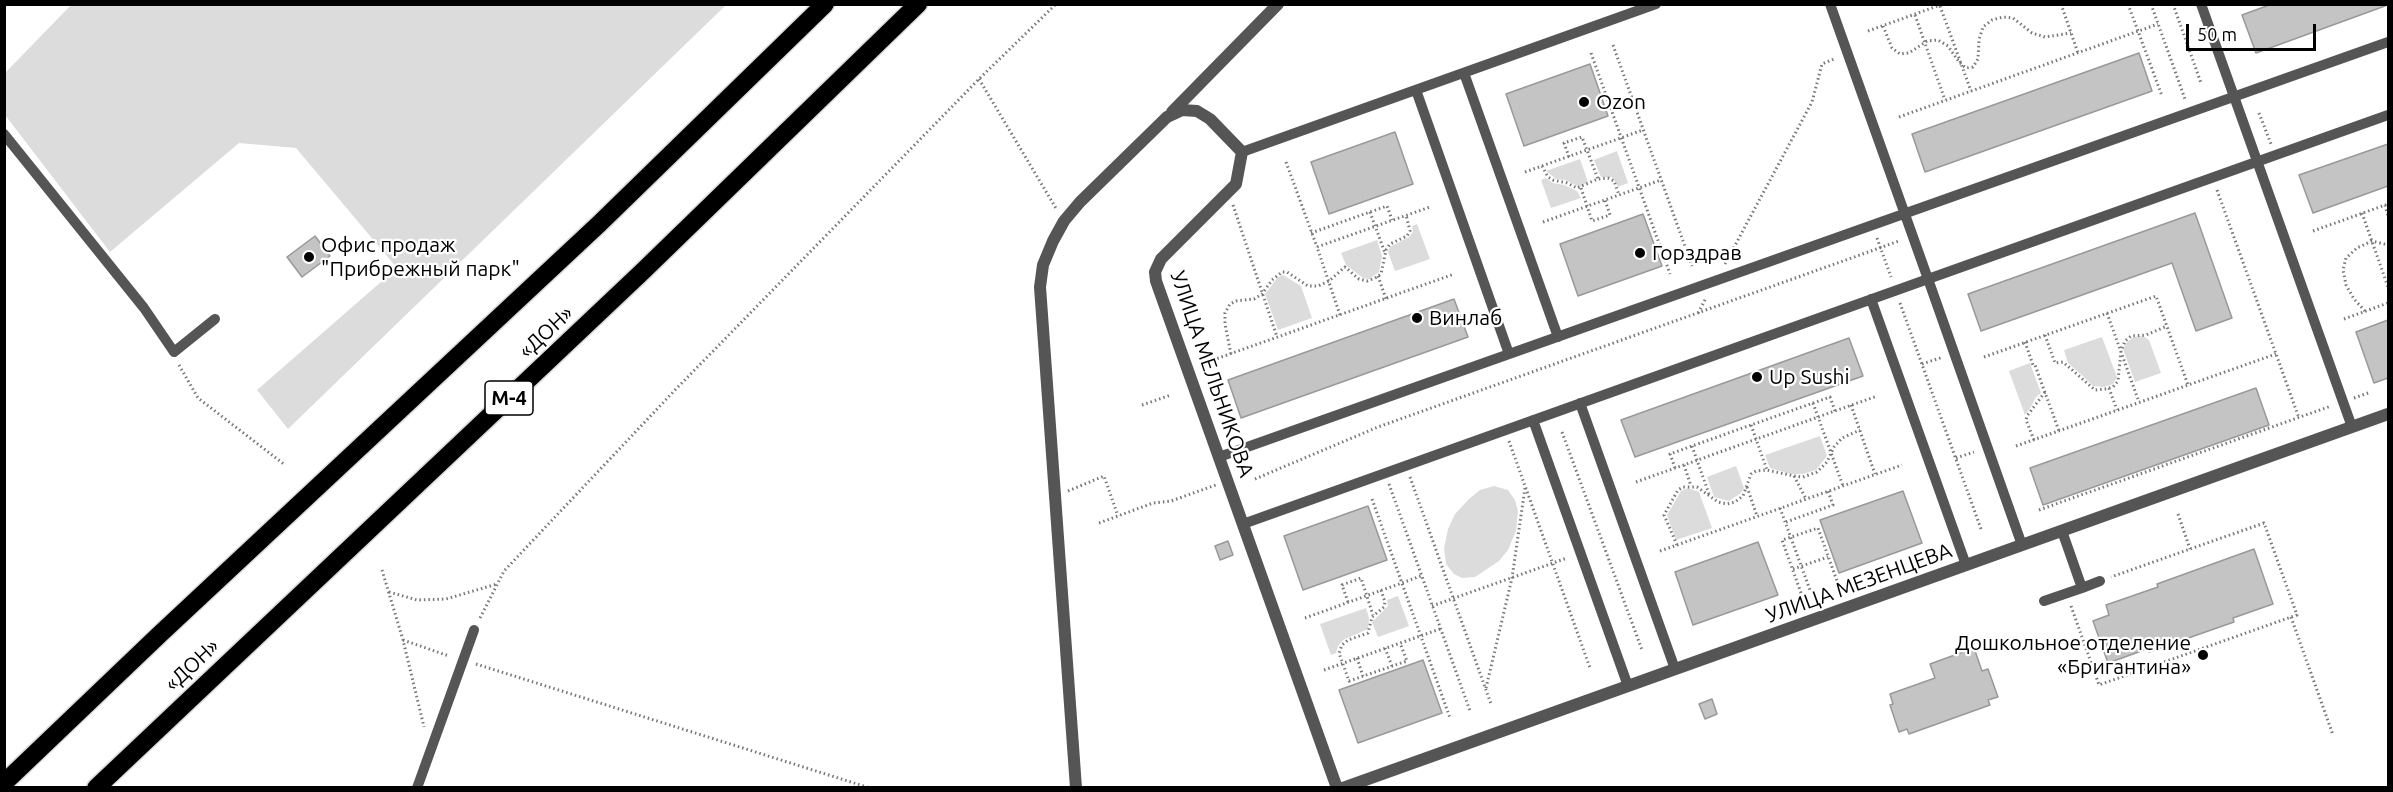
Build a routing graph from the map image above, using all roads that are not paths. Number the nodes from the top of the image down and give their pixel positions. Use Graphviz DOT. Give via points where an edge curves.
graph roads {
  1 [pos="825,4"];
  2 [pos="918,4"];
  3 [pos="1278,4"];
  4 [pos="1656,4"];
  5 [pos="1830,4"];
  6 [pos="2201,4"];
  7 [pos="2388,42"];
  8 [pos="1464,73"];
  9 [pos="1416,90"];
  10 [pos="2234,97"];
  11 [pos="2388,115"];
  12 [pos="1167,117"];
  13 [pos="4,134"];
  14 [pos="1242,152"];
  15 [pos="2257,162"];
  16 [pos="1904,214"];
  17 [pos="1928,279"];
  18 [pos="1871,299"];
  19 [pos="215,319"];
  20 [pos="1558,337"];
  21 [pos="1509,354"];
  22 [pos="1580,403"];
  23 [pos="2388,414"];
  24 [pos="1533,420"];
  25 [pos="2352,427"];
  26 [pos="1219,457"];
  27 [pos="1243,524"];
  28 [pos="2062,531"];
  29 [pos="2022,545"];
  30 [pos="1966,565"];
  31 [pos="2100,581"];
  32 [pos="2082,588"];
  33 [pos="2044,601"];
  34 [pos="474,630"];
  35 [pos="1675,669"];
  36 [pos="1628,686"];
  37 [pos="4,783"];
  38 [pos="96,788"];
  39 [pos="417,788"];
  40 [pos="1076,788"];
  41 [pos="1337,788"];
  42 [pos="1342,788"];
  1 -- 37 [label="highway, «ДОН»" via="599,224"];
  2 -- 38 [label="highway, «ДОН» / М-4" via="642,272"];
  3 -- 12 [label="street"];
  4 -- 8 [label="lane"];
  5 -- 16 [label="lane"];
  6 -- 10 [label="lane"];
  7 -- 10 [label="lane"];
  8 -- 9 [label="lane"];
  8 -- 20 [label="lane"];
  9 -- 14 [label="lane"];
  9 -- 21 [label="lane"];
  10 -- 15 [label="lane"];
  10 -- 16 [label="lane"];
  11 -- 15 [label="lane"];
  12 -- 14 [label="street" via="1182,110 1197,111"];
  12 -- 40 [label="street" via="1064,221 1043,265 1040,287"];
  13 -- 19 [label="lane" via="144,308 174,352"];
  14 -- 26 [label="street, УЛИЦА МЕЛЬНИКОВА" via="1236,183 1161,259 1155,272"];
  15 -- 17 [label="lane"];
  15 -- 25 [label="lane"];
  16 -- 17 [label="lane"];
  16 -- 20 [label="lane"];
  17 -- 18 [label="lane"];
  17 -- 29 [label="lane"];
  18 -- 22 [label="lane"];
  18 -- 30 [label="lane"];
  20 -- 21 [label="lane"];
  21 -- 26 [label="lane"];
  22 -- 24 [label="lane"];
  22 -- 35 [label="lane"];
  23 -- 25 [label="street, УЛИЦА МЕЗЕНЦЕВА"];
  24 -- 27 [label="lane"];
  24 -- 36 [label="lane"];
  25 -- 28 [label="street, УЛИЦА МЕЗЕНЦЕВА"];
  26 -- 27 [label="street, УЛИЦА МЕЛЬНИКОВА"];
  27 -- 41 [label="street, УЛИЦА МЕЛЬНИКОВА"];
  28 -- 29 [label="street, УЛИЦА МЕЗЕНЦЕВА"];
  28 -- 32 [label="lane"];
  29 -- 30 [label="street, УЛИЦА МЕЗЕНЦЕВА"];
  30 -- 35 [label="street, УЛИЦА МЕЗЕНЦЕВА"];
  31 -- 32 [label="lane"];
  32 -- 33 [label="lane"];
  34 -- 39 [label="lane"];
  35 -- 36 [label="street, УЛИЦА МЕЗЕНЦЕВА"];
  36 -- 42 [label="street, УЛИЦА МЕЗЕНЦЕВА"];
}
